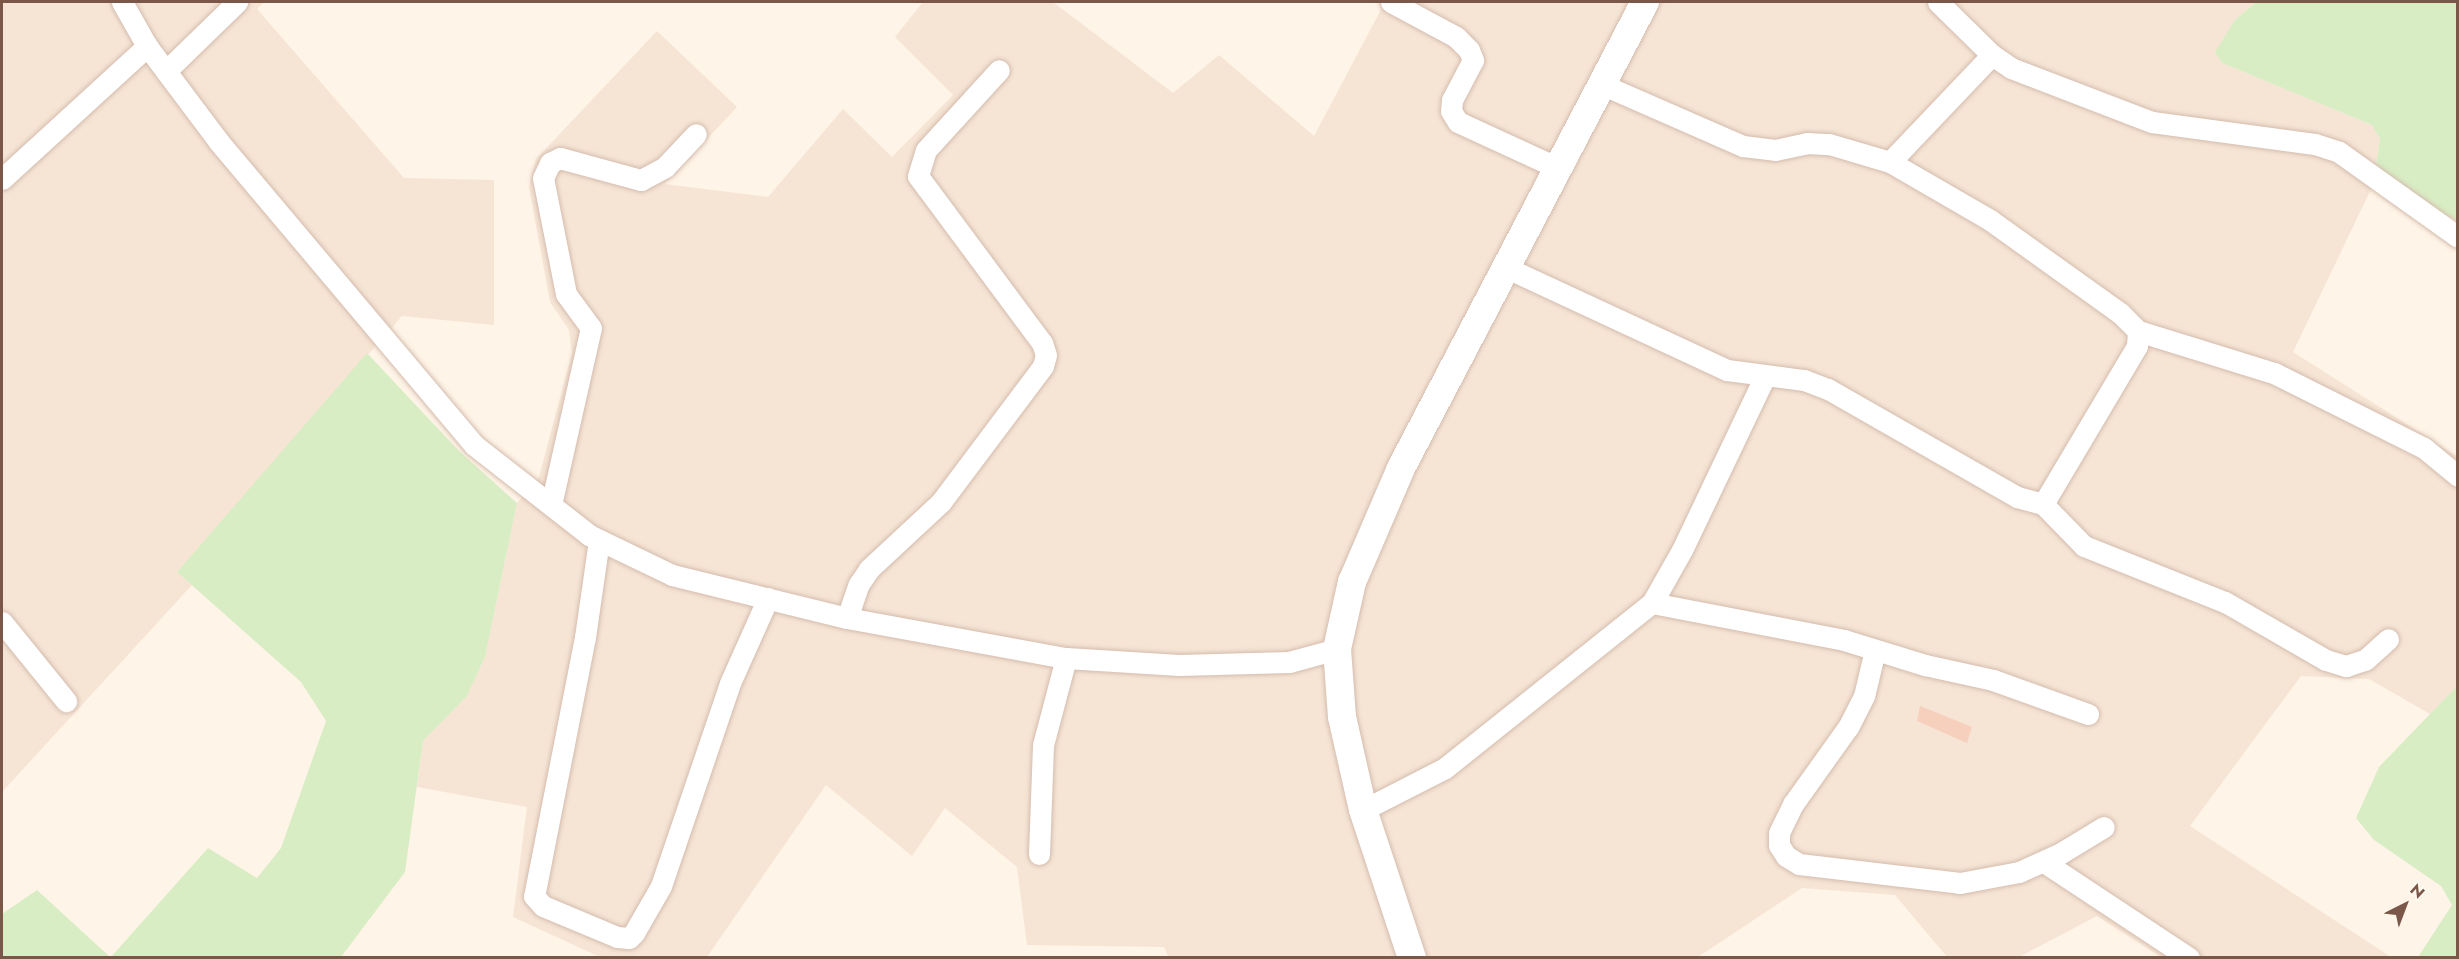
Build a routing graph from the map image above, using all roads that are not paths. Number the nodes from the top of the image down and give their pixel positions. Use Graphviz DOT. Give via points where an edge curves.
graph roads {
  1 [pos="123,2"];
  2 [pos="237,2"];
  3 [pos="1391,2"];
  4 [pos="1645,2"];
  5 [pos="1938,2"];
  6 [pos="147,46"];
  7 [pos="1992,55"];
  8 [pos="167,70"];
  9 [pos="999,70"];
  10 [pos="1602,84"];
  11 [pos="696,134"];
  12 [pos="1890,162"];
  13 [pos="1558,168"];
  14 [pos="2,179"];
  15 [pos="2453,230"];
  16 [pos="1507,268"];
  17 [pos="2138,331"];
  18 [pos="1764,378"];
  19 [pos="2457,476"];
  20 [pos="2043,504"];
  21 [pos="551,505"];
  22 [pos="599,540"];
  23 [pos="768,598"];
  24 [pos="1652,603"];
  25 [pos="847,618"];
  26 [pos="2,622"];
  27 [pos="2388,639"];
  28 [pos="1337,649"];
  29 [pos="1875,650"];
  30 [pos="1066,658"];
  31 [pos="66,701"];
  32 [pos="2088,714"];
  33 [pos="1364,810"];
  34 [pos="2104,827"];
  35 [pos="1039,854"];
  36 [pos="2044,862"];
  37 [pos="1412,957"];
  38 [pos="2189,957"];
  1 -- 6 [label="street"];
  2 -- 8 [label="street"];
  3 -- 13 [label="street" via="1456,37 1469,50 1473,60 1452,100 1451,111 1458,122"];
  4 -- 10 [label="main road"];
  5 -- 7 [label="street"];
  6 -- 8 [label="street"];
  6 -- 14 [label="street"];
  7 -- 12 [label="street"];
  7 -- 15 [label="street" via="2033,78 2152,122 2315,144 2339,152"];
  8 -- 21 [label="street" via="219,142 474,445"];
  9 -- 25 [label="street" via="926,150 918,176 1042,343 1046,356 1043,366 941,502 869,569"];
  10 -- 12 [label="street" via="1743,146 1775,150 1807,143 1829,144"];
  10 -- 13 [label="main road"];
  11 -- 21 [label="street" via="652,177 641,180 560,158 550,163 543,178 566,294 591,328"];
  12 -- 17 [label="street" via="1990,220 2120,313"];
  13 -- 16 [label="main road"];
  16 -- 18 [label="street" via="1727,370"];
  16 -- 28 [label="main road" via="1401,468 1352,582"];
  17 -- 19 [label="street" via="2274,373 2424,448"];
  17 -- 20 [label="street" via="2138,346"];
  18 -- 20 [label="street" via="1804,380 1828,389 2017,497"];
  18 -- 24 [label="street" via="1682,550"];
  20 -- 27 [label="street" via="2084,546 2225,602 2326,660 2346,666 2366,660"];
  21 -- 22 [label="street"];
  22 -- 23 [label="street" via="672,575"];
  22 -- 23 [label="street" via="585,637 534,896 543,906 617,937 629,938 634,933 661,886 730,683"];
  23 -- 25 [label="street"];
  24 -- 29 [label="street" via="1757,621"];
  24 -- 33 [label="street" via="1445,768"];
  25 -- 30 [label="street"];
  26 -- 31 [label="street"];
  28 -- 30 [label="street" via="1289,662 1179,665"];
  28 -- 33 [label="main road" via="1342,717"];
  29 -- 32 [label="street" via="1993,680"];
  29 -- 36 [label="street" via="1863,696 1848,727 1793,804 1779,833 1779,845 1786,855 1799,864 1960,883 1990,880"];
  30 -- 35 [label="street" via="1043,745"];
  33 -- 37 [label="main road"];
  34 -- 36 [label="street"];
  36 -- 38 [label="street"];
}
